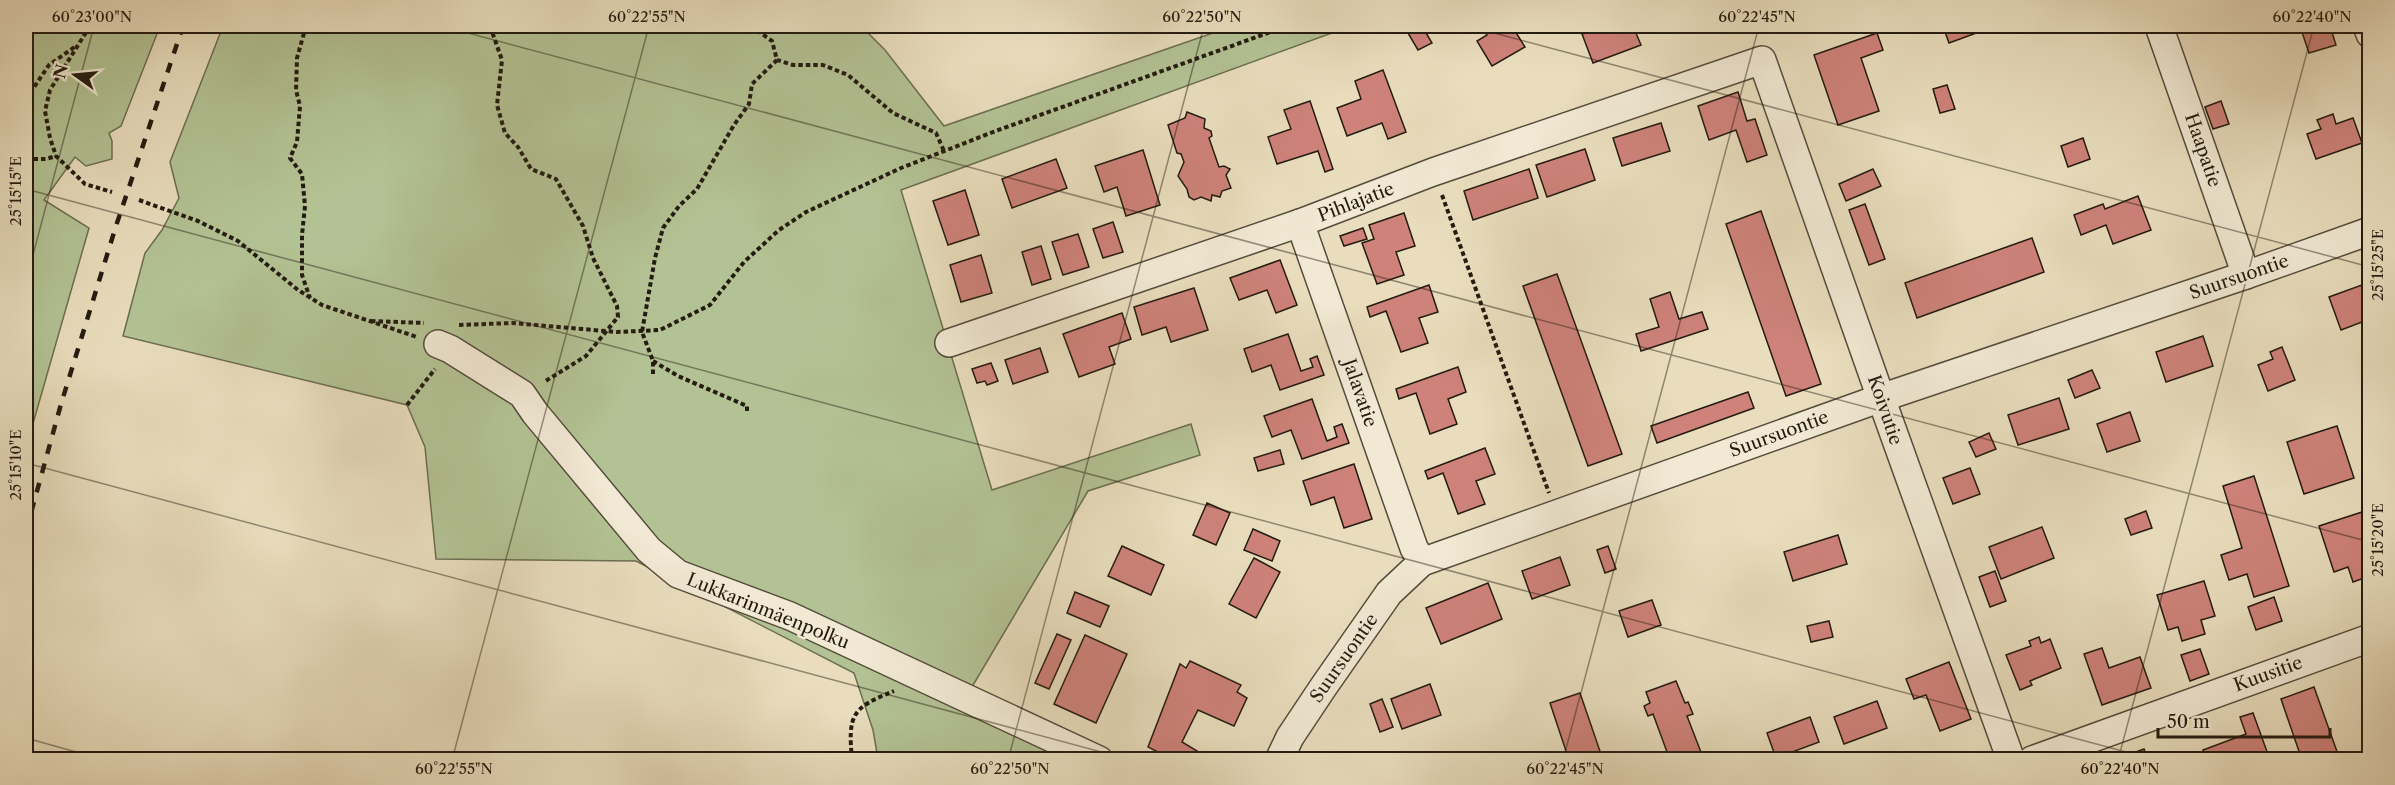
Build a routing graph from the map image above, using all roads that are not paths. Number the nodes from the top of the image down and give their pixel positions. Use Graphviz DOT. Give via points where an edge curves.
graph roads {
  1 [pos="2159,26"];
  2 [pos="2367,26"];
  3 [pos="2370,34"];
  4 [pos="1762,60"];
  5 [pos="1300,224"];
  6 [pos="2370,231"];
  7 [pos="2246,275"];
  8 [pos="444,335"];
  9 [pos="949,343"];
  10 [pos="1881,398"];
  11 [pos="1422,562"];
  12 [pos="2370,638"];
  13 [pos="1099,759"];
  14 [pos="1279,759"];
  15 [pos="2011,759"];
  16 [pos="2032,759"];
  1 -- 7 [label="street, Haapatie"];
  2 -- 3 [label="street"];
  4 -- 5 [label="street, Pihlajatie" via="1433,172"];
  4 -- 10 [label="street, Koivutie"];
  5 -- 9 [label="street, Pihlajatie"];
  5 -- 11 [label="street, Jalavatie"];
  6 -- 7 [label="street, Suursuontie"];
  7 -- 10 [label="street, Suursuontie"];
  8 -- 13 [label="street, Lukkarinmäenpolku" via="522,394 649,550 678,574 790,616"];
  10 -- 11 [label="street, Suursuontie"];
  10 -- 15 [label="street, Koivutie"];
  11 -- 14 [label="street, Suursuontie" via="1389,593 1318,694"];
  12 -- 16 [label="street, Kuusitie"];
}
